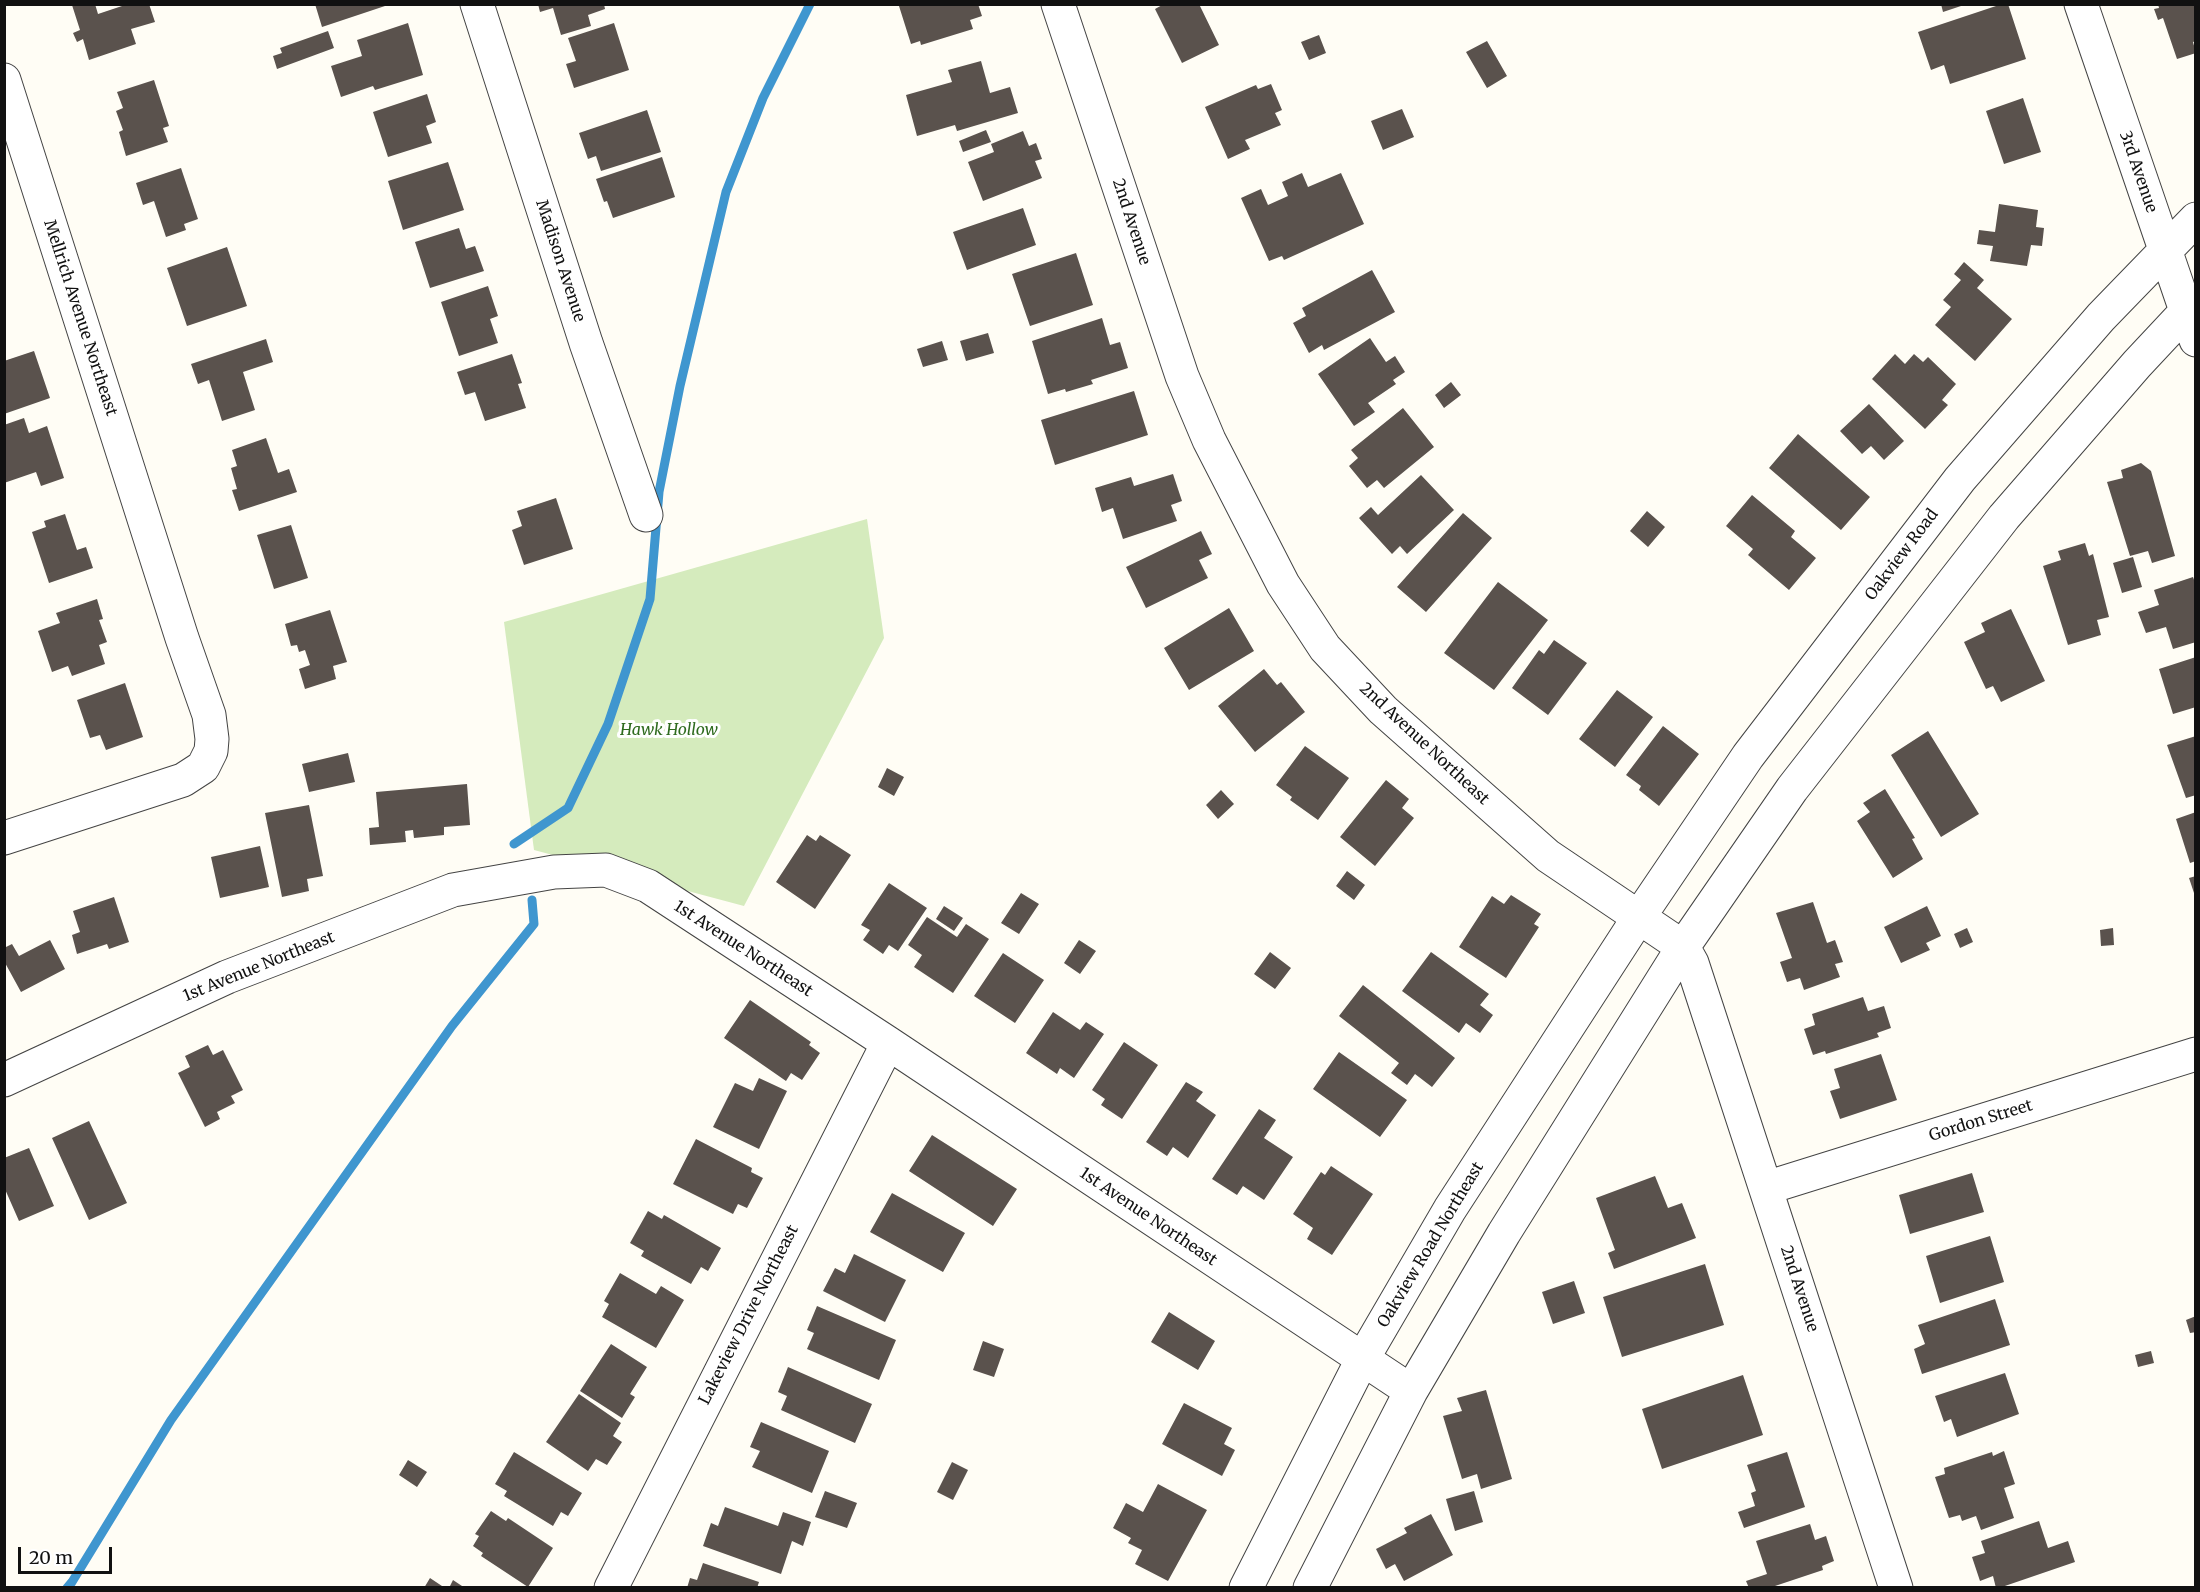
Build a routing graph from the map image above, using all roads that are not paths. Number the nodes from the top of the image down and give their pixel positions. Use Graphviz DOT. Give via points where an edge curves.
graph roads {
  1 [pos="477,4"];
  2 [pos="1058,4"];
  3 [pos="2081,4"];
  4 [pos="4,80"];
  5 [pos="2196,219"];
  6 [pos="2165,250"];
  7 [pos="2192,317"];
  8 [pos="1209,438"];
  9 [pos="646,515"];
  10 [pos="4,838"];
  11 [pos="1639,916"];
  12 [pos="1683,947"];
  13 [pos="1702,992"];
  14 [pos="888,1043"];
  15 [pos="2196,1054"];
  16 [pos="4,1080"];
  17 [pos="1766,1188"];
  18 [pos="1362,1360"];
  19 [pos="1411,1391"];
  20 [pos="611,1587"];
  21 [pos="1246,1587"];
  22 [pos="1310,1587"];
  23 [pos="1896,1587"];
  1 -- 9 [label="street, Madison Avenue"];
  2 -- 8 [label="street, 2nd Avenue" via="1182,376"];
  3 -- 6 [label="street, 3rd Avenue"];
  4 -- 10 [label="street, Mellrich Avenue Northeast" via="209,715 212,739 203,767 183,780"];
  5 -- 6 [label="street, Oakview Road"];
  6 -- 7 [label="street, 3rd Avenue"];
  6 -- 11 [label="street, Oakview Road" via="1960,479 1748,756"];
  7 -- 12 [label="street" via="1996,526 1792,789"];
  8 -- 11 [label="street, 2nd Avenue Northeast" via="1283,584 1325,648 1383,710 1548,856"];
  11 -- 12 [label="street, 2nd Avenue Northeast"];
  11 -- 18 [label="street, Oakview Road Northeast" via="1450,1209"];
  12 -- 13 [label="street, 2nd Avenue Northeast"];
  12 -- 19 [label="street" via="1504,1233"];
  13 -- 17 [label="street, 2nd Avenue"];
  14 -- 16 [label="street, 1st Avenue Northeast" via="648,886 606,870 554,872 453,890 227,977"];
  14 -- 18 [label="street, 1st Avenue Northeast"];
  14 -- 20 [label="street, Lakeview Drive Northeast"];
  15 -- 17 [label="street, Gordon Street"];
  17 -- 23 [label="street, 2nd Avenue"];
  18 -- 19 [label="street, 1st Avenue Northeast"];
  18 -- 21 [label="street, Oakview Road Northeast"];
  19 -- 22 [label="street"];
}
